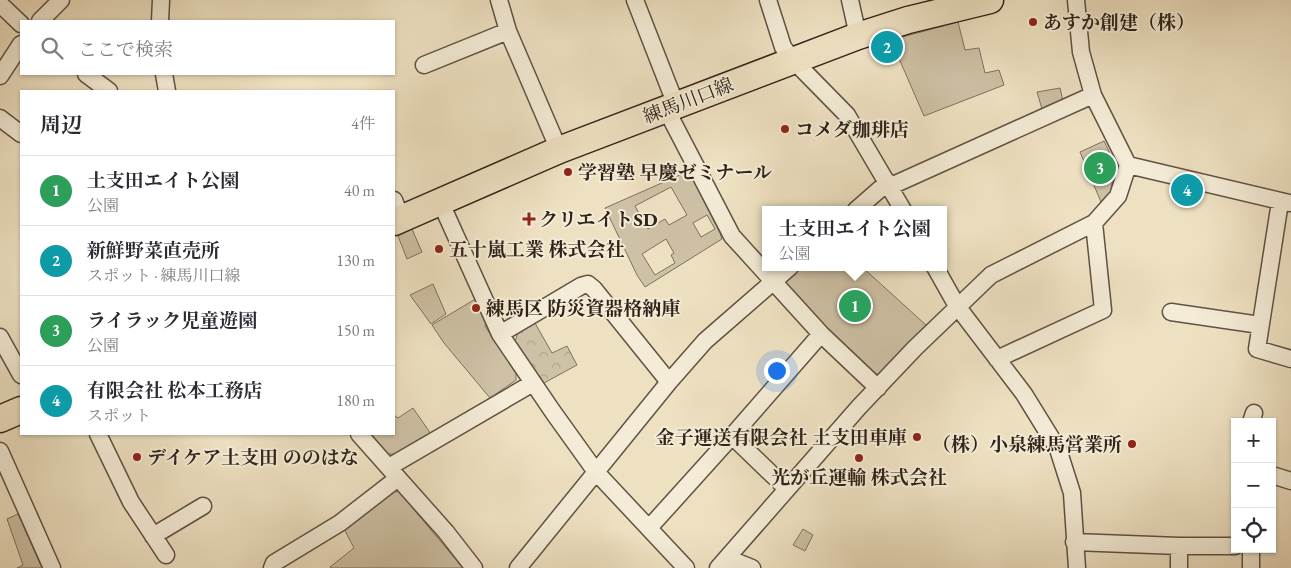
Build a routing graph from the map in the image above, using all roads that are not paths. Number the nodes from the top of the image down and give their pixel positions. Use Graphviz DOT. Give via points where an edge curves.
graph roads {
  1 [pos="61,0"];
  2 [pos="161,0"];
  3 [pos="499,0"];
  4 [pos="635,0"];
  5 [pos="768,0"];
  6 [pos="850,0"];
  7 [pos="990,0"];
  8 [pos="1076,0"];
  9 [pos="0,4"];
  10 [pos="41,20"];
  11 [pos="160,20"];
  12 [pos="20,23"];
  13 [pos="508,31"];
  14 [pos="858,36"];
  15 [pos="20,46"];
  16 [pos="793,60"];
  17 [pos="424,64"];
  18 [pos="87,75"];
  19 [pos="164,75"];
  20 [pos="0,76"];
  21 [pos="108,90"];
  22 [pos="167,90"];
  23 [pos="1092,95"];
  24 [pos="671,107"];
  25 [pos="0,118"];
  26 [pos="20,133"];
  27 [pos="559,150"];
  28 [pos="1128,165"];
  29 [pos="889,184"];
  30 [pos="440,201"];
  31 [pos="1285,203"];
  32 [pos="861,206"];
  33 [pos="902,206"];
  34 [pos="396,213"];
  35 [pos="1094,223"];
  36 [pos="762,270"];
  37 [pos="763,271"];
  38 [pos="785,271"];
  39 [pos="937,271"];
  40 [pos="773,282"];
  41 [pos="957,306"];
  42 [pos="1171,312"];
  43 [pos="1260,325"];
  44 [pos="500,334"];
  45 [pos="821,334"];
  46 [pos="0,337"];
  47 [pos="997,359"];
  48 [pos="1291,359"];
  49 [pos="20,373"];
  50 [pos="669,382"];
  51 [pos="533,383"];
  52 [pos="878,388"];
  53 [pos="20,410"];
  54 [pos="0,419"];
  55 [pos="98,435"];
  56 [pos="361,435"];
  57 [pos="732,436"];
  58 [pos="0,451"];
  59 [pos="393,472"];
  60 [pos="596,472"];
  61 [pos="1276,476"];
  62 [pos="1291,482"];
  63 [pos="787,490"];
  64 [pos="203,506"];
  65 [pos="649,528"];
  66 [pos="153,536"];
  67 [pos="1074,542"];
  68 [pos="1179,546"];
  69 [pos="1231,546"];
  70 [pos="1251,553"];
  71 [pos="166,555"];
  72 [pos="722,563"];
  73 [pos="52,568"];
  74 [pos="272,568"];
  75 [pos="474,568"];
  76 [pos="518,568"];
  77 [pos="686,568"];
  78 [pos="752,568"];
  79 [pos="1077,568"];
  80 [pos="1179,568"];
  81 [pos="1251,568"];
  1 -- 10 [label="street"];
  2 -- 11 [label="street"];
  3 -- 13 [label="street"];
  4 -- 24 [label="street"];
  5 -- 16 [label="street" via="782,47"];
  6 -- 14 [label="street"];
  7 -- 14 [label="main road, 練馬川口線"];
  8 -- 23 [label="street" via="1080,52"];
  9 -- 12 [label="street"];
  13 -- 17 [label="street"];
  13 -- 27 [label="street"];
  14 -- 16 [label="main road, 練馬川口線"];
  15 -- 20 [label="street"];
  16 -- 24 [label="main road, 練馬川口線"];
  16 -- 29 [label="street" via="847,115"];
  18 -- 21 [label="street"];
  19 -- 22 [label="street"];
  23 -- 28 [label="street"];
  23 -- 29 [label="street"];
  24 -- 27 [label="main road, 練馬川口線"];
  24 -- 36 [label="street" via="732,236"];
  25 -- 26 [label="street"];
  27 -- 30 [label="main road, 練馬川口線"];
  28 -- 31 [label="street"];
  28 -- 35 [label="street" via="1118,196"];
  29 -- 32 [label="street"];
  29 -- 33 [label="street"];
  30 -- 34 [label="main road, 練馬川口線"];
  30 -- 44 [label="street"];
  31 -- 43 [label="street"];
  35 -- 41 [label="street" via="991,275"];
  35 -- 47 [label="street" via="1103,310"];
  37 -- 40 [label="street"];
  38 -- 40 [label="street"];
  39 -- 41 [label="street"];
  40 -- 45 [label="street"];
  40 -- 50 [label="street" via="705,341"];
  41 -- 47 [label="street"];
  41 -- 52 [label="street"];
  42 -- 43 [label="street"];
  43 -- 48 [label="street" via="1257,348"];
  44 -- 50 [label="street" via="588,284"];
  44 -- 51 [label="street"];
  45 -- 52 [label="street"];
  45 -- 57 [label="street"];
  46 -- 49 [label="street"];
  47 -- 67 [label="street" via="1024,394 1058,449 1072,493"];
  50 -- 60 [label="street"];
  51 -- 59 [label="street"];
  51 -- 60 [label="street"];
  52 -- 63 [label="street"];
  53 -- 54 [label="main road"];
  55 -- 66 [label="street" via="131,502"];
  56 -- 59 [label="street"];
  57 -- 63 [label="street"];
  57 -- 65 [label="street"];
  58 -- 73 [label="street"];
  59 -- 74 [label="street" via="340,524 274,563"];
  59 -- 75 [label="street"];
  60 -- 65 [label="street"];
  60 -- 76 [label="street"];
  61 -- 62 [label="street"];
  63 -- 72 [label="street"];
  64 -- 66 [label="street"];
  65 -- 77 [label="street"];
  66 -- 71 [label="street"];
  67 -- 68 [label="street"];
  67 -- 79 [label="street"];
  68 -- 69 [label="street"];
  68 -- 80 [label="street"];
  70 -- 81 [label="street"];
  72 -- 78 [label="street"];
}
